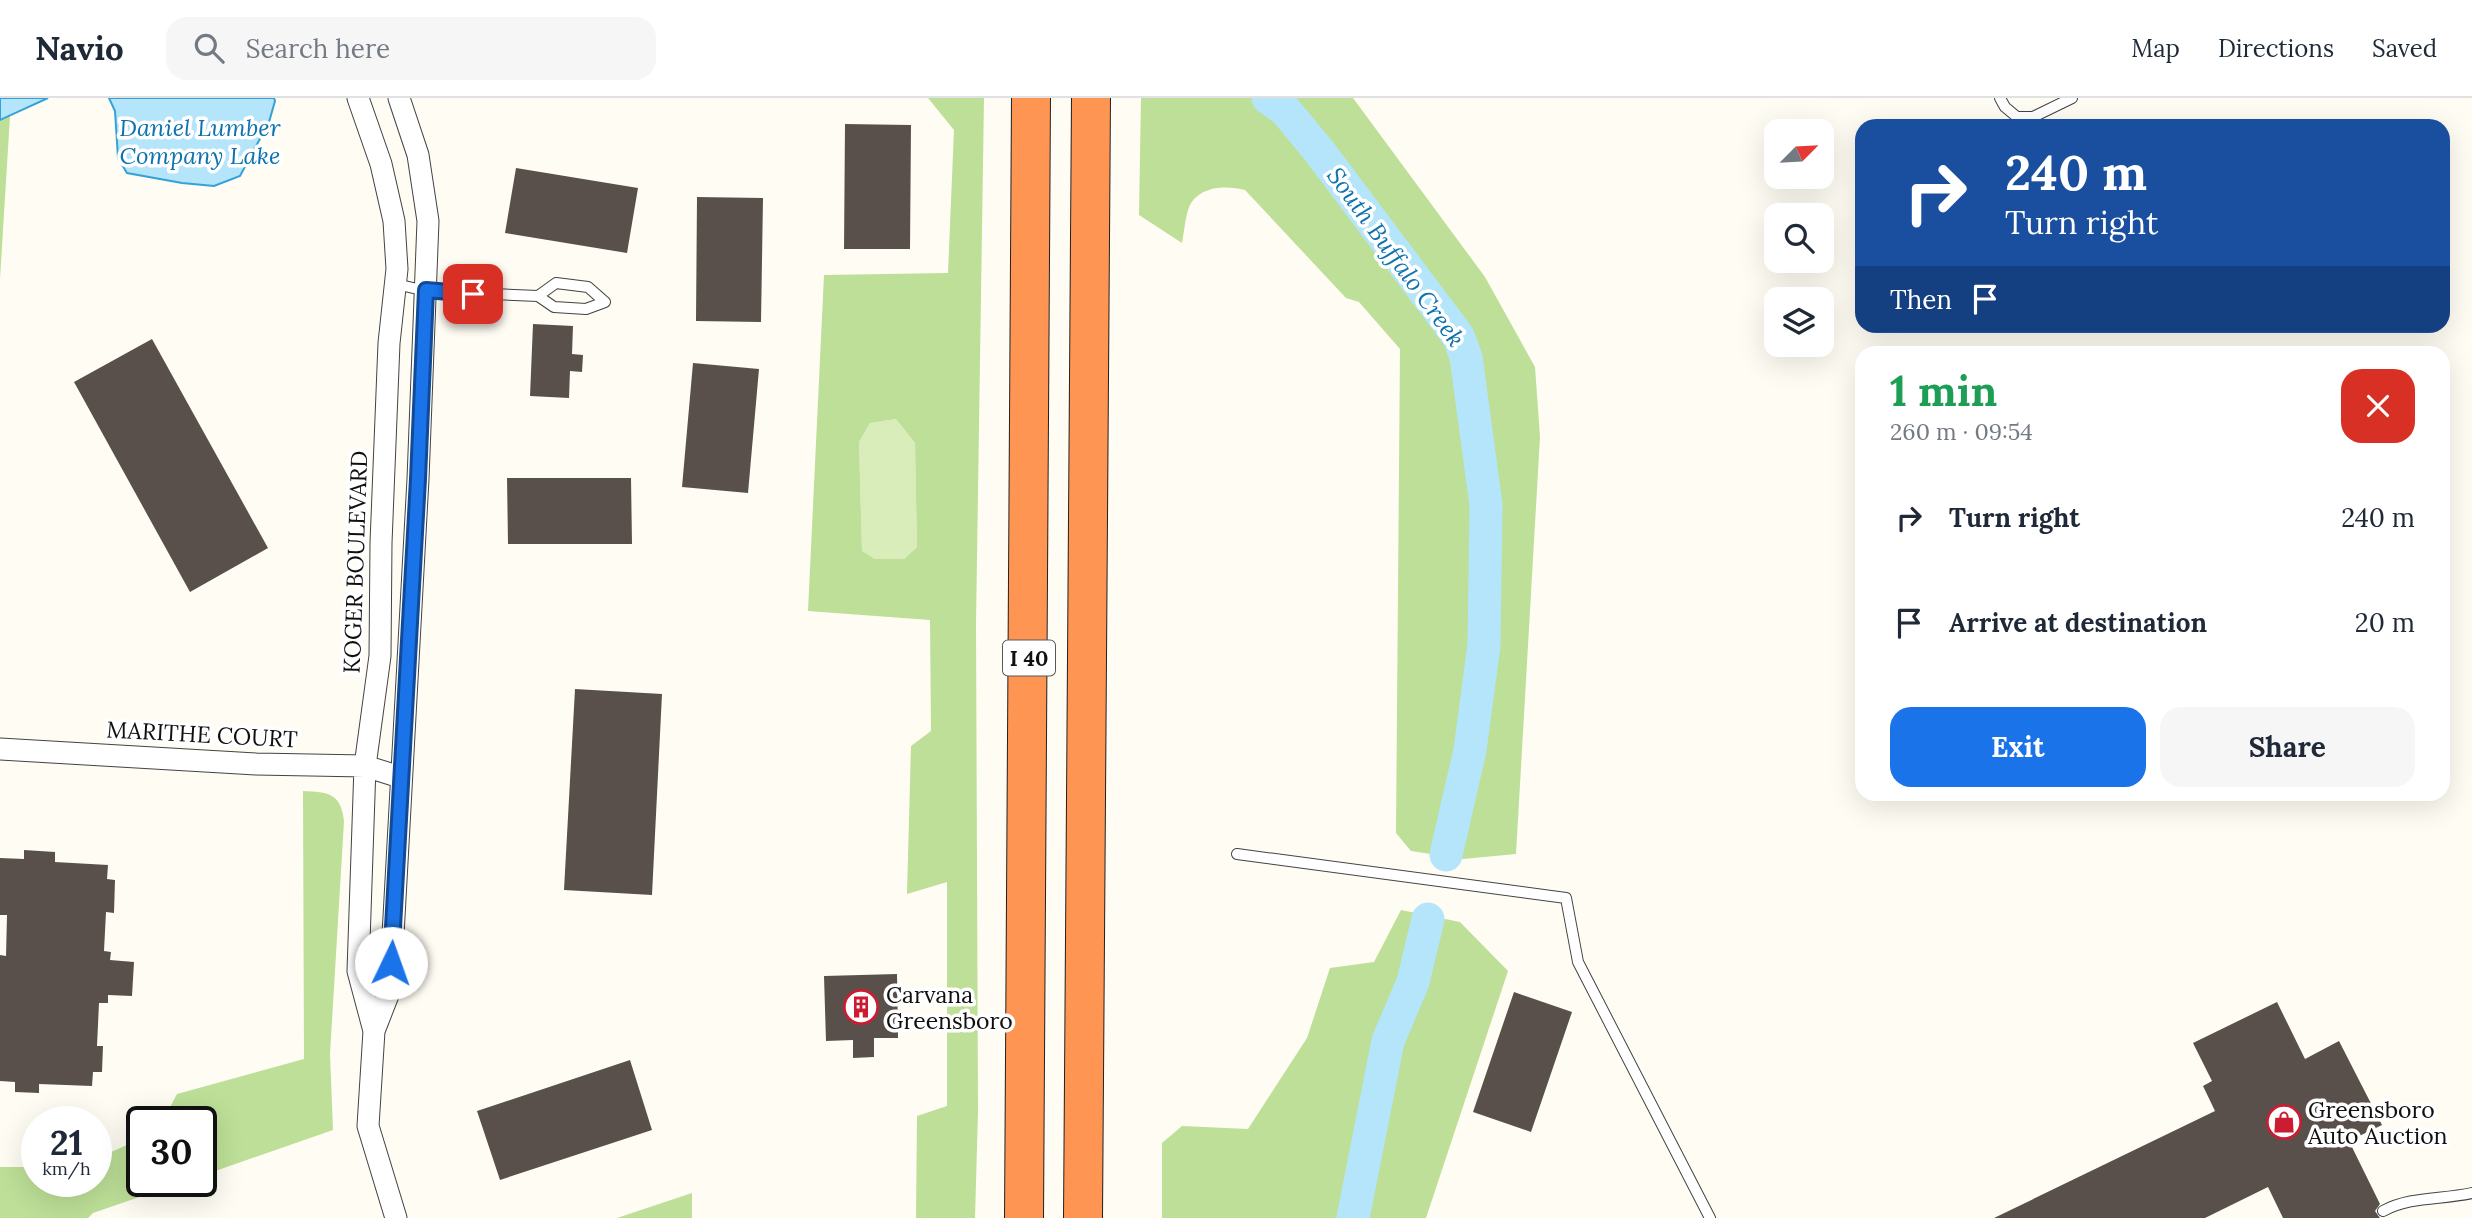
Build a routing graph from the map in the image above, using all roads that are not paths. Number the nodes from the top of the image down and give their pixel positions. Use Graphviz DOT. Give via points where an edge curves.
graph roads {
  1 [pos="358,98"];
  2 [pos="400,98"];
  3 [pos="1031,98"];
  4 [pos="1091,98"];
  5 [pos="2000,98"];
  6 [pos="2072,98"];
  7 [pos="396,284"];
  8 [pos="426,290"];
  9 [pos="538,296"];
  10 [pos="0,749"];
  11 [pos="365,766"];
  12 [pos="400,777"];
  13 [pos="1237,854"];
  14 [pos="374,1031"];
  15 [pos="2472,1192"];
  16 [pos="2383,1211"];
  17 [pos="396,1218"];
  18 [pos="1024,1218"];
  19 [pos="1083,1218"];
  20 [pos="1710,1218"];
  1 -- 7 [label="street, KOGER BOULEVARD" via="382,164 394,221"];
  2 -- 8 [label="street, KOGER BOULEVARD" via="418,155 428,220"];
  3 -- 18 [label="highway, I 40"];
  4 -- 19 [label="highway, I 40"];
  5 -- 6 [label="lane" via="2017,117 2033,117"];
  7 -- 8 [label="lane"];
  7 -- 11 [label="street, KOGER BOULEVARD" via="389,343 380,656"];
  8 -- 9 [label="lane"];
  8 -- 12 [label="street, KOGER BOULEVARD"];
  9 -- 9 [label="lane" via="554,307 586,309 605,303 588,287 556,283"];
  10 -- 11 [label="street, MARITHE COURT"];
  11 -- 12 [label="street, MARITHE COURT"];
  11 -- 14 [label="street, KOGER BOULEVARD" via="358,971"];
  12 -- 14 [label="street, KOGER BOULEVARD" via="390,990"];
  13 -- 20 [label="lane" via="1566,898 1578,962"];
  14 -- 17 [label="street, KOGER BOULEVARD" via="368,1126"];
  15 -- 16 [label="lane" via="2413,1199"];
}
